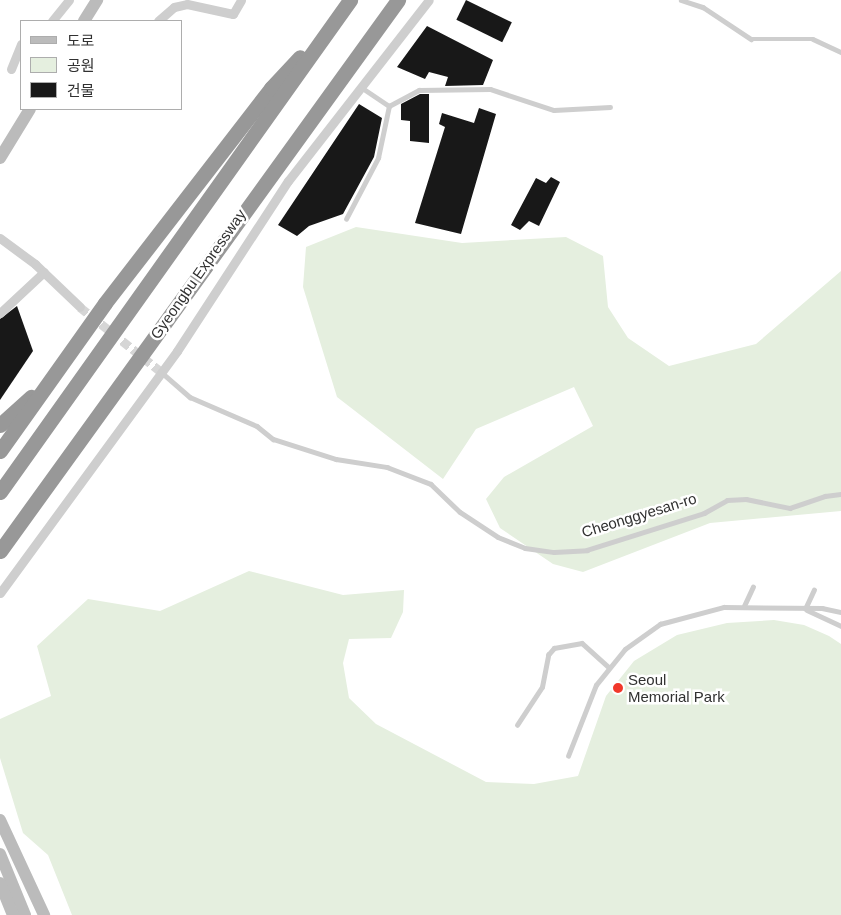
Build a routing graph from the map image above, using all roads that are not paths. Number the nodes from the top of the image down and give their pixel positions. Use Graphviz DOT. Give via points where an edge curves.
graph roads {
  1 [pos="69,0"];
  2 [pos="97,0"];
  3 [pos="241,0"];
  4 [pos="398,0"];
  5 [pos="429,0"];
  6 [pos="681,0"];
  7 [pos="347,5"];
  8 [pos="53,20"];
  9 [pos="85,20"];
  10 [pos="159,20"];
  11 [pos="20,46"];
  12 [pos="841,52"];
  13 [pos="11,69"];
  14 [pos="360,86"];
  15 [pos="389,106"];
  16 [pos="610,107"];
  17 [pos="29,110"];
  18 [pos="0,158"];
  19 [pos="346,219"];
  20 [pos="0,238"];
  21 [pos="44,272"];
  22 [pos="80,307"];
  23 [pos="0,313"];
  24 [pos="86,330"];
  25 [pos="159,370"];
  26 [pos="0,425"];
  27 [pos="0,451"];
  28 [pos="0,492"];
  29 [pos="841,494"];
  30 [pos="0,551"];
  31 [pos="753,587"];
  32 [pos="814,590"];
  33 [pos="0,593"];
  34 [pos="744,606"];
  35 [pos="805,609"];
  36 [pos="841,612"];
  37 [pos="841,626"];
  38 [pos="609,667"];
  39 [pos="517,725"];
  40 [pos="568,756"];
  41 [pos="0,820"];
  42 [pos="0,854"];
  43 [pos="0,883"];
  44 [pos="0,903"];
  45 [pos="5,915"];
  46 [pos="13,915"];
  47 [pos="27,915"];
  48 [pos="44,915"];
  1 -- 8 [label="street"];
  2 -- 9 [label="main road"];
  3 -- 10 [label="street" via="233,14 187,4 174,7"];
  4 -- 30 [label="highway, Gyeongbu Expressway"];
  5 -- 14 [label="street"];
  6 -- 12 [label="lane" via="703,7 751,39 813,39"];
  7 -- 24 [label="highway" via="271,88"];
  7 -- 28 [label="highway"];
  11 -- 13 [label="street"];
  14 -- 15 [label="lane"];
  14 -- 25 [label="street" via="288,181 177,351"];
  15 -- 16 [label="lane" via="419,90 490,89 554,110"];
  15 -- 19 [label="lane" via="378,158"];
  17 -- 18 [label="main road"];
  20 -- 21 [label="street"];
  21 -- 22 [label="street"];
  21 -- 23 [label="street"];
  24 -- 26 [label="highway" via="31,397"];
  24 -- 27 [label="highway"];
  25 -- 29 [label="lane, Cheonggyesan-ro" via="190,397 257,426 273,439 336,460 387,467 431,484 460,512 490,532 525,548 554,552 587,550 704,513 727,500 746,499 790,508"];
  25 -- 33 [label="street"];
  31 -- 34 [label="lane"];
  32 -- 35 [label="lane"];
  34 -- 35 [label="lane"];
  34 -- 38 [label="lane" via="696,612 660,624 625,649"];
  35 -- 36 [label="lane"];
  35 -- 37 [label="lane"];
  38 -- 39 [label="lane" via="582,643 554,648 548,655 542,687"];
  38 -- 40 [label="lane" via="589,696"];
  41 -- 48 [label="main road"];
  42 -- 47 [label="main road"];
  43 -- 46 [label="main road"];
  44 -- 45 [label="main road"];
}
